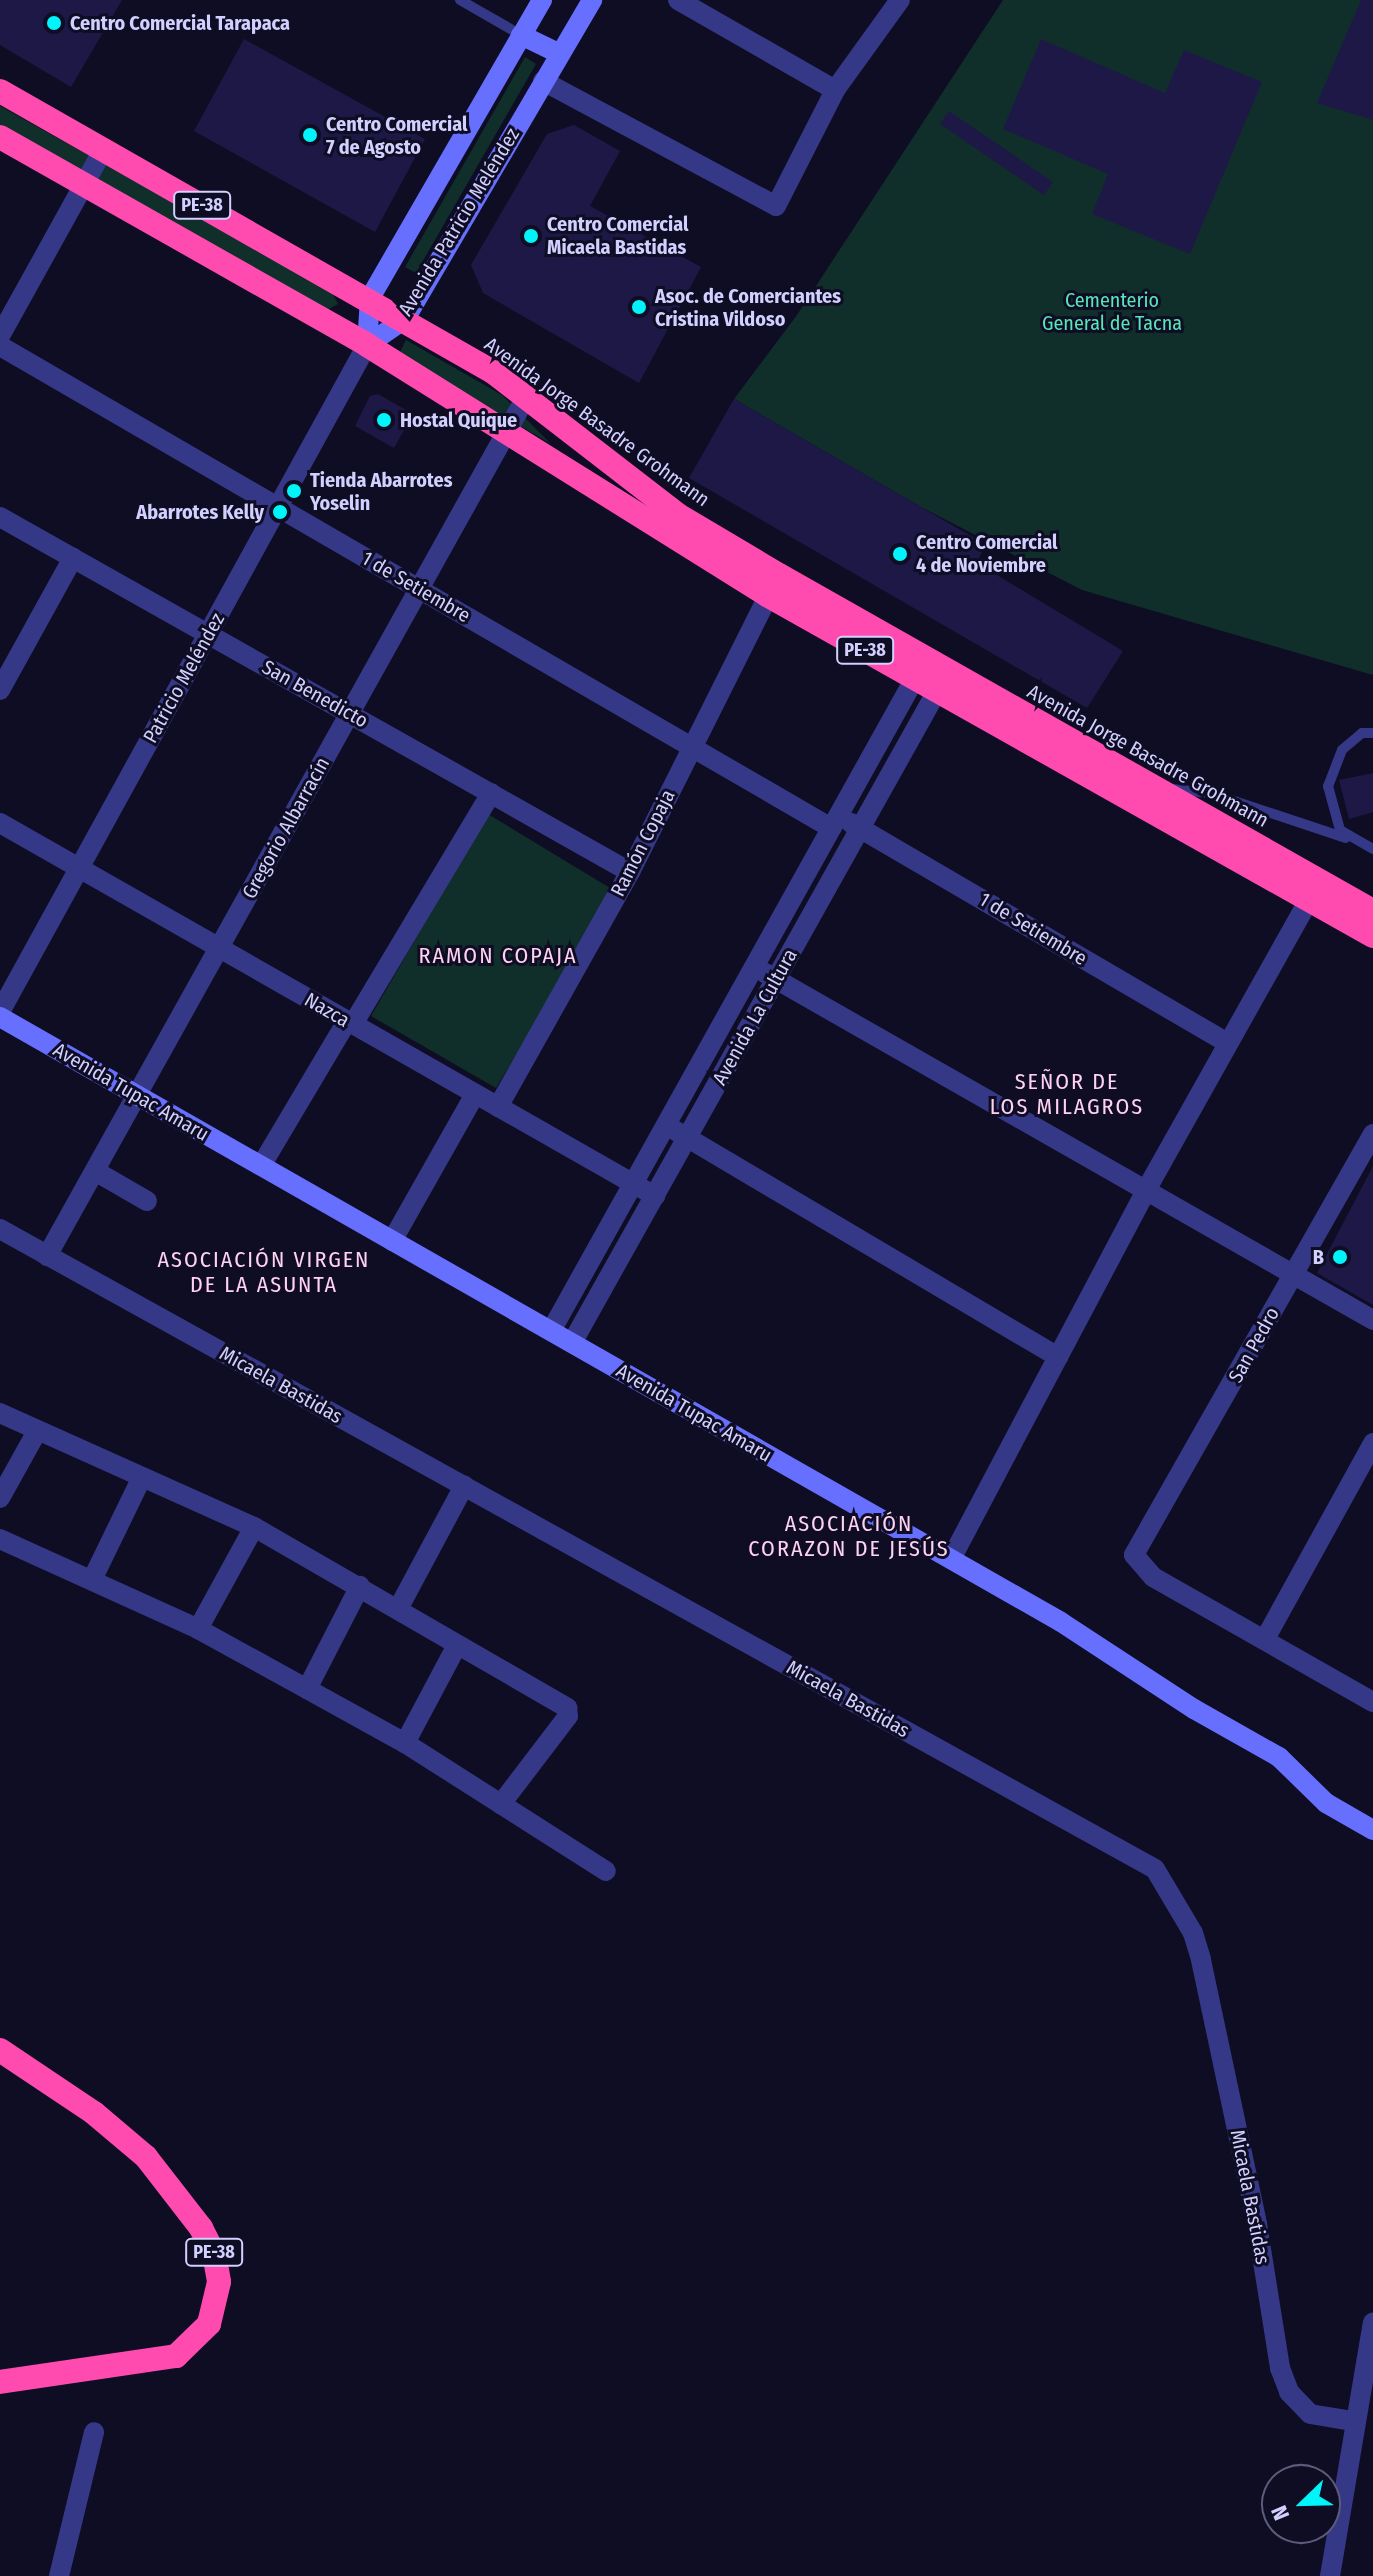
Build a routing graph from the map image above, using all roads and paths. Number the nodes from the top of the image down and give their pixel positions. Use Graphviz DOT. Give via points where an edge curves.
graph roads {
  1 [pos="460,0"];
  2 [pos="542,0"];
  3 [pos="592,0"];
  4 [pos="678,0"];
  5 [pos="900,0"];
  6 [pos="521,35"];
  7 [pos="560,54"];
  8 [pos="543,81"];
  9 [pos="835,90"];
  10 [pos="0,91"];
  11 [pos="0,137"];
  12 [pos="103,150"];
  13 [pos="83,185"];
  14 [pos="370,298"];
  15 [pos="405,319"];
  16 [pos="0,336"];
  17 [pos="367,345"];
  18 [pos="0,346"];
  19 [pos="525,399"];
  20 [pos="507,432"];
  21 [pos="278,507"];
  22 [pos="0,517"];
  23 [pos="73,558"];
  24 [pos="773,585"];
  25 [pos="419,589"];
  26 [pos="208,634"];
  27 [pos="8,655"];
  28 [pos="915,678"];
  29 [pos="0,690"];
  30 [pos="937,691"];
  31 [pos="350,714"];
  32 [pos="1373,733"];
  33 [pos="691,747"];
  34 [pos="1155,788"];
  35 [pos="491,793"];
  36 [pos="834,822"];
  37 [pos="0,823"];
  38 [pos="861,827"];
  39 [pos="1346,838"];
  40 [pos="1373,849"];
  41 [pos="79,868"];
  42 [pos="630,872"];
  43 [pos="1309,900"];
  44 [pos="1373,911"];
  45 [pos="1373,936"];
  46 [pos="219,948"];
  47 [pos="754,966"];
  48 [pos="776,979"];
  49 [pos="0,1014"];
  50 [pos="350,1022"];
  51 [pos="1227,1043"];
  52 [pos="475,1094"];
  53 [pos="137,1095"];
  54 [pos="498,1107"];
  55 [pos="666,1125"];
  56 [pos="687,1138"];
  57 [pos="1371,1144"];
  58 [pos="261,1166"];
  59 [pos="95,1171"];
  60 [pos="633,1184"];
  61 [pos="1145,1192"];
  62 [pos="655,1196"];
  63 [pos="147,1201"];
  64 [pos="0,1229"];
  65 [pos="392,1241"];
  66 [pos="47,1256"];
  67 [pos="1293,1276"];
  68 [pos="1373,1320"];
  69 [pos="551,1331"];
  70 [pos="572,1343"];
  71 [pos="1058,1357"];
  72 [pos="0,1413"];
  73 [pos="36,1433"];
  74 [pos="1373,1443"];
  75 [pos="141,1479"];
  76 [pos="464,1486"];
  77 [pos="0,1498"];
  78 [pos="254,1527"];
  79 [pos="0,1539"];
  80 [pos="951,1559"];
  81 [pos="92,1580"];
  82 [pos="360,1586"];
  83 [pos="398,1609"];
  84 [pos="198,1629"];
  85 [pos="1265,1639"];
  86 [pos="457,1645"];
  87 [pos="307,1689"];
  88 [pos="1373,1702"];
  89 [pos="405,1743"];
  90 [pos="501,1804"];
  91 [pos="1373,1830"];
  92 [pos="606,1871"];
  93 [pos="0,2050"];
  94 [pos="1373,2323"];
  95 [pos="0,2382"];
  96 [pos="1353,2421"];
  97 [pos="94,2432"];
  98 [pos="59,2576"];
  99 [pos="1330,2576"];
  1 -- 6 [label="lane"];
  2 -- 6 [label="street, Avenida Patricio Meléndez"];
  3 -- 7 [label="street, Avenida Patricio Meléndez"];
  4 -- 9 [label="street"];
  5 -- 9 [label="street"];
  6 -- 7 [label="street"];
  6 -- 14 [label="street, Avenida Patricio Meléndez"];
  7 -- 8 [label="street, Avenida Patricio Meléndez"];
  8 -- 9 [label="street" via="776,206"];
  8 -- 15 [label="street, Avenida Patricio Meléndez"];
  10 -- 12 [label="highway, Avenida Jorge Basadre Grohmann / PE-38"];
  11 -- 13 [label="highway, Avenida Jorge Basadre Grohmann / PE-38"];
  12 -- 13 [label="street"];
  12 -- 14 [label="highway, Avenida Jorge Basadre Grohmann / PE-38"];
  13 -- 16 [label="street"];
  13 -- 17 [label="highway, Avenida Jorge Basadre Grohmann / PE-38"];
  14 -- 15 [label="highway, Avenida Jorge Basadre Grohmann / PE-38"];
  14 -- 17 [label="street, Avenida Patricio Meléndez"];
  15 -- 17 [label="street, Avenida Patricio Meléndez"];
  15 -- 19 [label="highway, Avenida Jorge Basadre Grohmann / PE-38" via="493,372"];
  17 -- 20 [label="highway, Avenida Jorge Basadre Grohmann / PE-38"];
  17 -- 21 [label="street, Patricio Meléndez"];
  18 -- 21 [label="street, 1 de Setiembre"];
  19 -- 20 [label="street, Gregorio Albarracín"];
  19 -- 24 [label="highway, Avenida Jorge Basadre Grohmann / PE-38"];
  20 -- 24 [label="highway, Avenida Jorge Basadre Grohmann / PE-38"];
  20 -- 25 [label="street, Gregorio Albarracín"];
  21 -- 25 [label="street, 1 de Setiembre"];
  21 -- 26 [label="street, Patricio Meléndez"];
  22 -- 23 [label="street, San Benedicto"];
  23 -- 26 [label="street, San Benedicto"];
  23 -- 27 [label="street"];
  24 -- 28 [label="highway, Avenida Jorge Basadre Grohmann / PE-38"];
  24 -- 33 [label="street, Ramón Copaja"];
  24 -- 34 [label="highway, Avenida Jorge Basadre Grohmann / PE-38"];
  25 -- 31 [label="street, Gregorio Albarracín"];
  25 -- 33 [label="street, 1 de Setiembre"];
  26 -- 31 [label="street, San Benedicto"];
  26 -- 41 [label="street, Patricio Meléndez"];
  27 -- 29 [label="street"];
  28 -- 30 [label="highway, Avenida Jorge Basadre Grohmann / PE-38"];
  28 -- 36 [label="street, Avenida La Cultura"];
  30 -- 38 [label="street, Avenida La Cultura"];
  30 -- 43 [label="highway, Avenida Jorge Basadre Grohmann / PE-38"];
  31 -- 35 [label="street, San Benedicto"];
  31 -- 46 [label="street, Gregorio Albarracín"];
  32 -- 39 [label="lane" via="1351,740 1330,773 1330,809"];
  33 -- 36 [label="street, 1 de Setiembre"];
  33 -- 42 [label="street, Ramón Copaja"];
  34 -- 39 [label="lane" via="1210,793"];
  34 -- 44 [label="highway, Avenida Jorge Basadre Grohmann / PE-38"];
  35 -- 42 [label="street, San Benedicto"];
  35 -- 50 [label="street"];
  36 -- 38 [label="street, 1 de Setiembre"];
  36 -- 47 [label="street, Avenida La Cultura"];
  37 -- 41 [label="street, Nazca"];
  38 -- 48 [label="street, Avenida La Cultura"];
  38 -- 51 [label="street, 1 de Setiembre"];
  39 -- 40 [label="lane"];
  41 -- 46 [label="street, Nazca"];
  41 -- 49 [label="street, Patricio Meléndez"];
  42 -- 54 [label="street, Ramón Copaja"];
  43 -- 45 [label="highway, Avenida Jorge Basadre Grohmann / PE-38"];
  43 -- 51 [label="street"];
  46 -- 50 [label="street, Nazca"];
  46 -- 53 [label="street, Gregorio Albarracín"];
  47 -- 48 [label="street"];
  47 -- 55 [label="street, Avenida La Cultura"];
  48 -- 56 [label="street, Avenida La Cultura"];
  48 -- 61 [label="street"];
  49 -- 53 [label="street, Avenida Tupac Amaru"];
  50 -- 52 [label="street, Nazca"];
  50 -- 58 [label="street"];
  51 -- 61 [label="street"];
  52 -- 54 [label="street, Nazca"];
  52 -- 65 [label="street"];
  53 -- 58 [label="street, Avenida Tupac Amaru"];
  53 -- 59 [label="street, Gregorio Albarracín"];
  54 -- 60 [label="street, Nazca"];
  55 -- 56 [label="street"];
  55 -- 60 [label="street, Avenida La Cultura"];
  56 -- 62 [label="street, Avenida La Cultura"];
  56 -- 71 [label="street"];
  57 -- 67 [label="street, San Pedro"];
  58 -- 65 [label="street, Avenida Tupac Amaru"];
  59 -- 63 [label="street"];
  59 -- 66 [label="street, Gregorio Albarracín"];
  60 -- 62 [label="street, Nazca"];
  60 -- 69 [label="street, Avenida La Cultura"];
  61 -- 67 [label="street"];
  61 -- 71 [label="street"];
  62 -- 70 [label="street, Avenida La Cultura"];
  64 -- 66 [label="street, Micaela Bastidas"];
  65 -- 69 [label="street, Avenida Tupac Amaru"];
  66 -- 76 [label="street, Micaela Bastidas"];
  67 -- 68 [label="street"];
  67 -- 85 [label="street, San Pedro" via="1134,1555 1153,1577"];
  69 -- 70 [label="street, Avenida Tupac Amaru"];
  70 -- 80 [label="street, Avenida Tupac Amaru"];
  71 -- 80 [label="street"];
  72 -- 73 [label="street"];
  73 -- 75 [label="street"];
  73 -- 77 [label="street"];
  74 -- 85 [label="street"];
  75 -- 78 [label="street"];
  75 -- 81 [label="street"];
  76 -- 83 [label="street"];
  76 -- 96 [label="street, Micaela Bastidas" via="1155,1869 1193,1933 1201,1960 1257,2224 1280,2368 1289,2392 1310,2414"];
  78 -- 82 [label="street"];
  78 -- 84 [label="street"];
  79 -- 81 [label="street"];
  80 -- 91 [label="street, Avenida Tupac Amaru" via="1255,1741 1294,1768 1326,1803"];
  81 -- 84 [label="street"];
  82 -- 83 [label="street"];
  82 -- 87 [label="street"];
  83 -- 86 [label="street"];
  84 -- 87 [label="street"];
  85 -- 88 [label="street"];
  86 -- 89 [label="street"];
  86 -- 90 [label="street" via="568,1712"];
  87 -- 89 [label="street"];
  89 -- 90 [label="street"];
  90 -- 92 [label="street"];
  93 -- 95 [label="highway, PE-38" via="94,2113 146,2157 201,2228 214,2253 219,2282 209,2324 176,2356"];
  94 -- 96 [label="street"];
  96 -- 99 [label="street"];
  97 -- 98 [label="street"];
}
